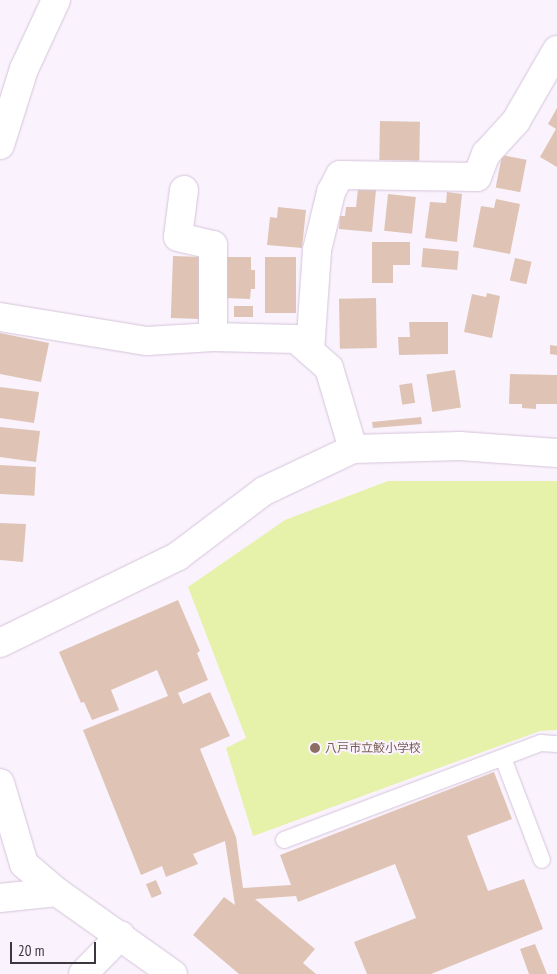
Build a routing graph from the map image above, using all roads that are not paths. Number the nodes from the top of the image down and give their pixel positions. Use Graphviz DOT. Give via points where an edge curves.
graph roads {
  1 [pos="56,0"];
  2 [pos="557,50"];
  3 [pos="0,146"];
  4 [pos="184,190"];
  5 [pos="0,317"];
  6 [pos="213,336"];
  7 [pos="310,351"];
  8 [pos="353,449"];
  9 [pos="557,453"];
  10 [pos="0,643"];
  11 [pos="557,744"];
  12 [pos="503,758"];
  13 [pos="0,783"];
  14 [pos="284,840"];
  15 [pos="542,860"];
  16 [pos="57,892"];
  17 [pos="0,898"];
  18 [pos="121,936"];
  19 [pos="83,974"];
  20 [pos="173,974"];
  1 -- 3 [label="street" via="24,69"];
  2 -- 7 [label="street" via="516,121 486,154 477,177 340,175 331,192 316,250"];
  4 -- 6 [label="street" via="178,237 214,245"];
  5 -- 6 [label="street" via="147,342"];
  6 -- 7 [label="street" via="296,339"];
  7 -- 8 [label="street" via="329,368"];
  8 -- 9 [label="street" via="460,446"];
  8 -- 10 [label="street" via="264,491 178,556"];
  11 -- 12 [label="lane" via="541,743"];
  12 -- 14 [label="lane"];
  12 -- 15 [label="lane"];
  13 -- 16 [label="street" via="24,864"];
  16 -- 17 [label="street"];
  16 -- 18 [label="street"];
  18 -- 19 [label="street"];
  18 -- 20 [label="street"];
}
